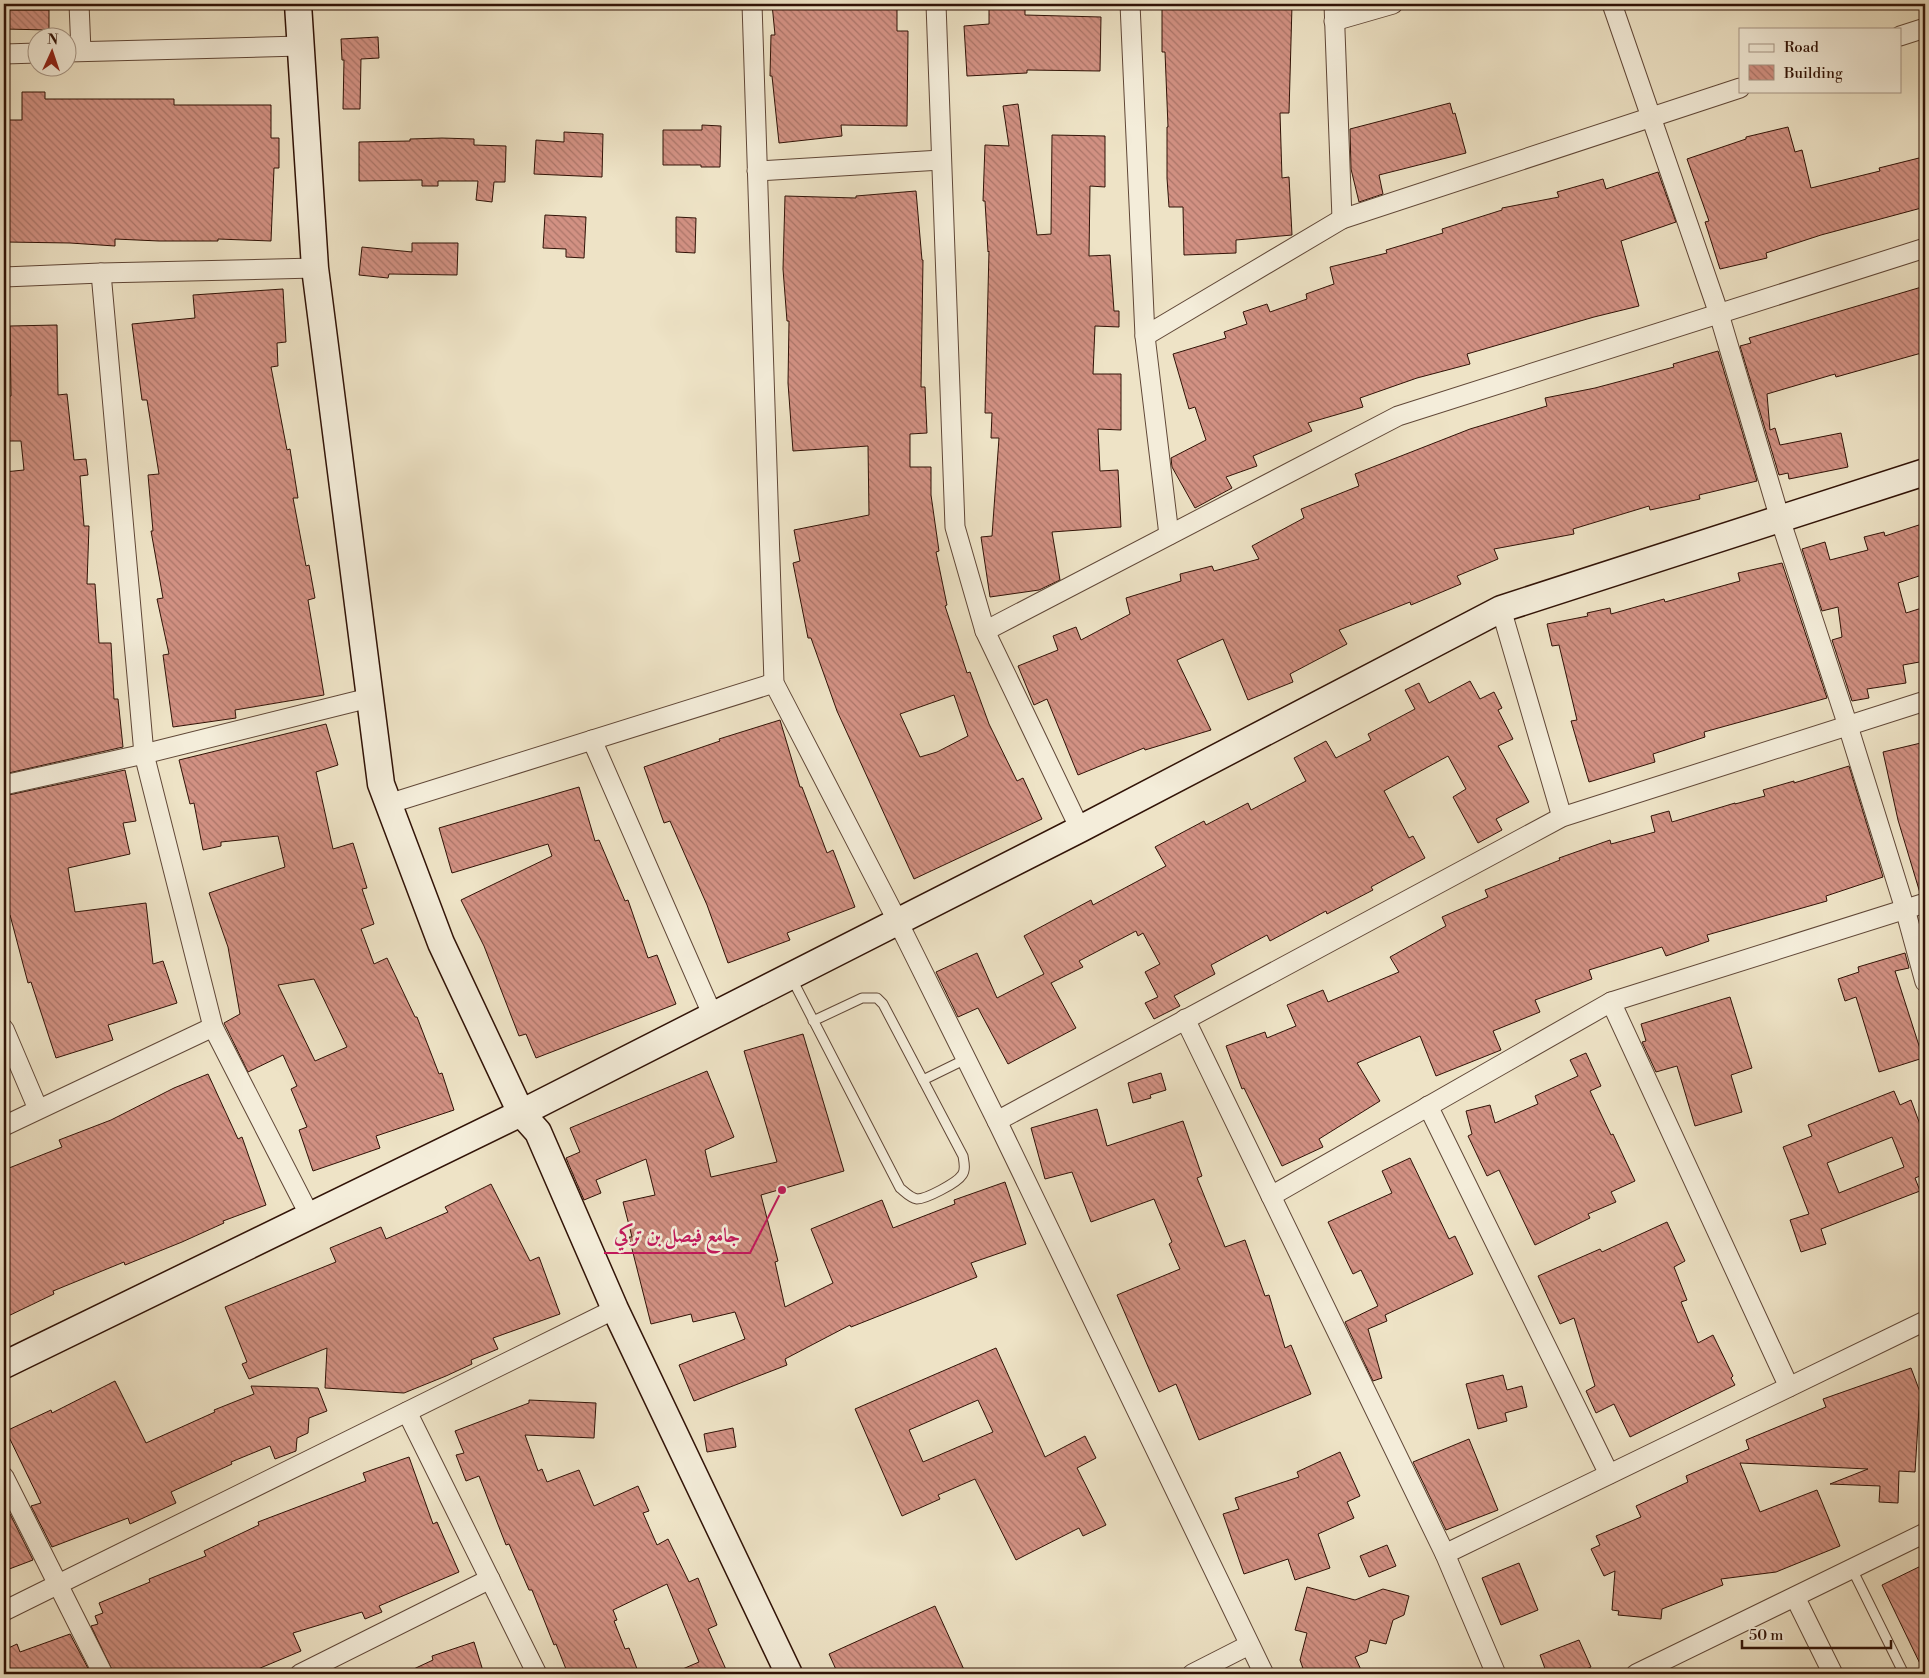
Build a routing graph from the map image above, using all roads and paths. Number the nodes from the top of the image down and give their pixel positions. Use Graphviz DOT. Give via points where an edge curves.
graph roads {
  1 [pos="79,4"];
  2 [pos="298,4"];
  3 [pos="752,4"];
  4 [pos="936,4"];
  5 [pos="1130,4"];
  6 [pos="1393,4"];
  7 [pos="1612,4"];
  8 [pos="1334,12"];
  9 [pos="76,28"];
  10 [pos="1925,28"];
  11 [pos="1902,35"];
  12 [pos="300,46"];
  13 [pos="78,51"];
  14 [pos="28,53"];
  15 [pos="4,54"];
  16 [pos="1739,88"];
  17 [pos="1650,118"];
  18 [pos="942,160"];
  19 [pos="757,171"];
  20 [pos="1342,219"];
  21 [pos="1925,248"];
  22 [pos="314,268"];
  23 [pos="101,272"];
  24 [pos="4,277"];
  25 [pos="1719,314"];
  26 [pos="1145,336"];
  27 [pos="1925,472"];
  28 [pos="1780,519"];
  29 [pos="1169,535"];
  30 [pos="1502,609"];
  31 [pos="985,630"];
  32 [pos="774,683"];
  33 [pos="370,698"];
  34 [pos="1925,701"];
  35 [pos="1848,726"];
  36 [pos="592,740"];
  37 [pos="144,754"];
  38 [pos="4,785"];
  39 [pos="388,804"];
  40 [pos="1562,817"];
  41 [pos="1080,829"];
  42 [pos="1925,903"];
  43 [pos="1905,909"];
  44 [pos="898,922"];
  45 [pos="791,976"];
  46 [pos="1925,982"];
  47 [pos="1611,1002"];
  48 [pos="713,1016"];
  49 [pos="1185,1019"];
  50 [pos="813,1021"];
  51 [pos="213,1027"];
  52 [pos="4,1029"];
  53 [pos="966,1059"];
  54 [pos="923,1080"];
  55 [pos="1428,1106"];
  56 [pos="38,1109"];
  57 [pos="521,1113"];
  58 [pos="997,1121"];
  59 [pos="4,1126"];
  60 [pos="1271,1196"];
  61 [pos="310,1216"];
  62 [pos="615,1309"];
  63 [pos="1925,1321"];
  64 [pos="4,1365"];
  65 [pos="1789,1387"];
  66 [pos="407,1412"];
  67 [pos="1609,1474"];
  68 [pos="4,1476"];
  69 [pos="1925,1533"];
  70 [pos="1445,1554"];
  71 [pos="1852,1568"];
  72 [pos="490,1579"];
  73 [pos="58,1584"];
  74 [pos="1795,1597"];
  75 [pos="4,1611"];
  76 [pos="1249,1645"];
  77 [pos="307,1673"];
  78 [pos="103,1674"];
  79 [pos="537,1674"];
  80 [pos="789,1674"];
  81 [pos="1192,1674"];
  82 [pos="1264,1674"];
  83 [pos="1496,1674"];
  84 [pos="1636,1674"];
  85 [pos="1833,1674"];
  86 [pos="1904,1674"];
  1 -- 9 [label="street"];
  2 -- 12 [label="street"];
  3 -- 19 [label="street"];
  4 -- 18 [label="street"];
  5 -- 26 [label="street"];
  6 -- 8 [label="street"];
  7 -- 17 [label="street"];
  8 -- 20 [label="street"];
  10 -- 11 [label="street"];
  12 -- 13 [label="street"];
  12 -- 22 [label="street"];
  14 -- 15 [label="street"];
  16 -- 17 [label="street"];
  17 -- 20 [label="street"];
  17 -- 25 [label="street"];
  18 -- 19 [label="street"];
  18 -- 31 [label="street" via="955,527"];
  19 -- 32 [label="street"];
  20 -- 26 [label="street"];
  21 -- 25 [label="street"];
  22 -- 23 [label="street"];
  22 -- 33 [label="street"];
  23 -- 24 [label="street"];
  23 -- 37 [label="street"];
  25 -- 28 [label="street"];
  25 -- 29 [label="street" via="1398,416"];
  26 -- 29 [label="street"];
  27 -- 28 [label="street"];
  28 -- 30 [label="street"];
  28 -- 35 [label="street"];
  29 -- 31 [label="street"];
  30 -- 40 [label="street"];
  30 -- 41 [label="street"];
  31 -- 41 [label="street"];
  32 -- 36 [label="street"];
  32 -- 44 [label="street"];
  33 -- 37 [label="street"];
  33 -- 39 [label="street" via="381,784"];
  34 -- 35 [label="street"];
  35 -- 40 [label="street"];
  35 -- 43 [label="street"];
  36 -- 39 [label="street"];
  36 -- 48 [label="street"];
  37 -- 38 [label="street"];
  37 -- 51 [label="street"];
  39 -- 57 [label="street" via="441,943"];
  40 -- 49 [label="street"];
  41 -- 44 [label="street"];
  42 -- 43 [label="street"];
  43 -- 46 [label="street"];
  43 -- 47 [label="street"];
  44 -- 45 [label="street"];
  44 -- 53 [label="street"];
  45 -- 48 [label="street"];
  45 -- 50 [label="lane"];
  47 -- 55 [label="street"];
  47 -- 65 [label="street"];
  48 -- 57 [label="street"];
  49 -- 58 [label="street"];
  49 -- 60 [label="street"];
  50 -- 54 [label="lane" via="862,998 877,998"];
  50 -- 54 [label="lane" via="900,1188 917,1199 956,1182 965,1166 964,1156"];
  51 -- 56 [label="street"];
  51 -- 61 [label="street"];
  52 -- 56 [label="street"];
  53 -- 54 [label="lane"];
  53 -- 58 [label="street"];
  55 -- 60 [label="street"];
  55 -- 67 [label="street"];
  56 -- 59 [label="street"];
  57 -- 61 [label="street"];
  57 -- 62 [label="street" via="538,1132"];
  58 -- 76 [label="street"];
  60 -- 70 [label="street"];
  61 -- 64 [label="street"];
  62 -- 66 [label="street"];
  62 -- 80 [label="street"];
  63 -- 65 [label="street"];
  65 -- 67 [label="street"];
  66 -- 72 [label="street"];
  66 -- 73 [label="street"];
  67 -- 70 [label="street"];
  68 -- 73 [label="street"];
  69 -- 71 [label="street"];
  70 -- 83 [label="street"];
  71 -- 74 [label="street"];
  71 -- 86 [label="lane"];
  72 -- 77 [label="street"];
  72 -- 79 [label="street"];
  73 -- 75 [label="street"];
  73 -- 78 [label="street"];
  74 -- 84 [label="street"];
  74 -- 85 [label="street"];
  76 -- 81 [label="street"];
  76 -- 82 [label="street"];
}
